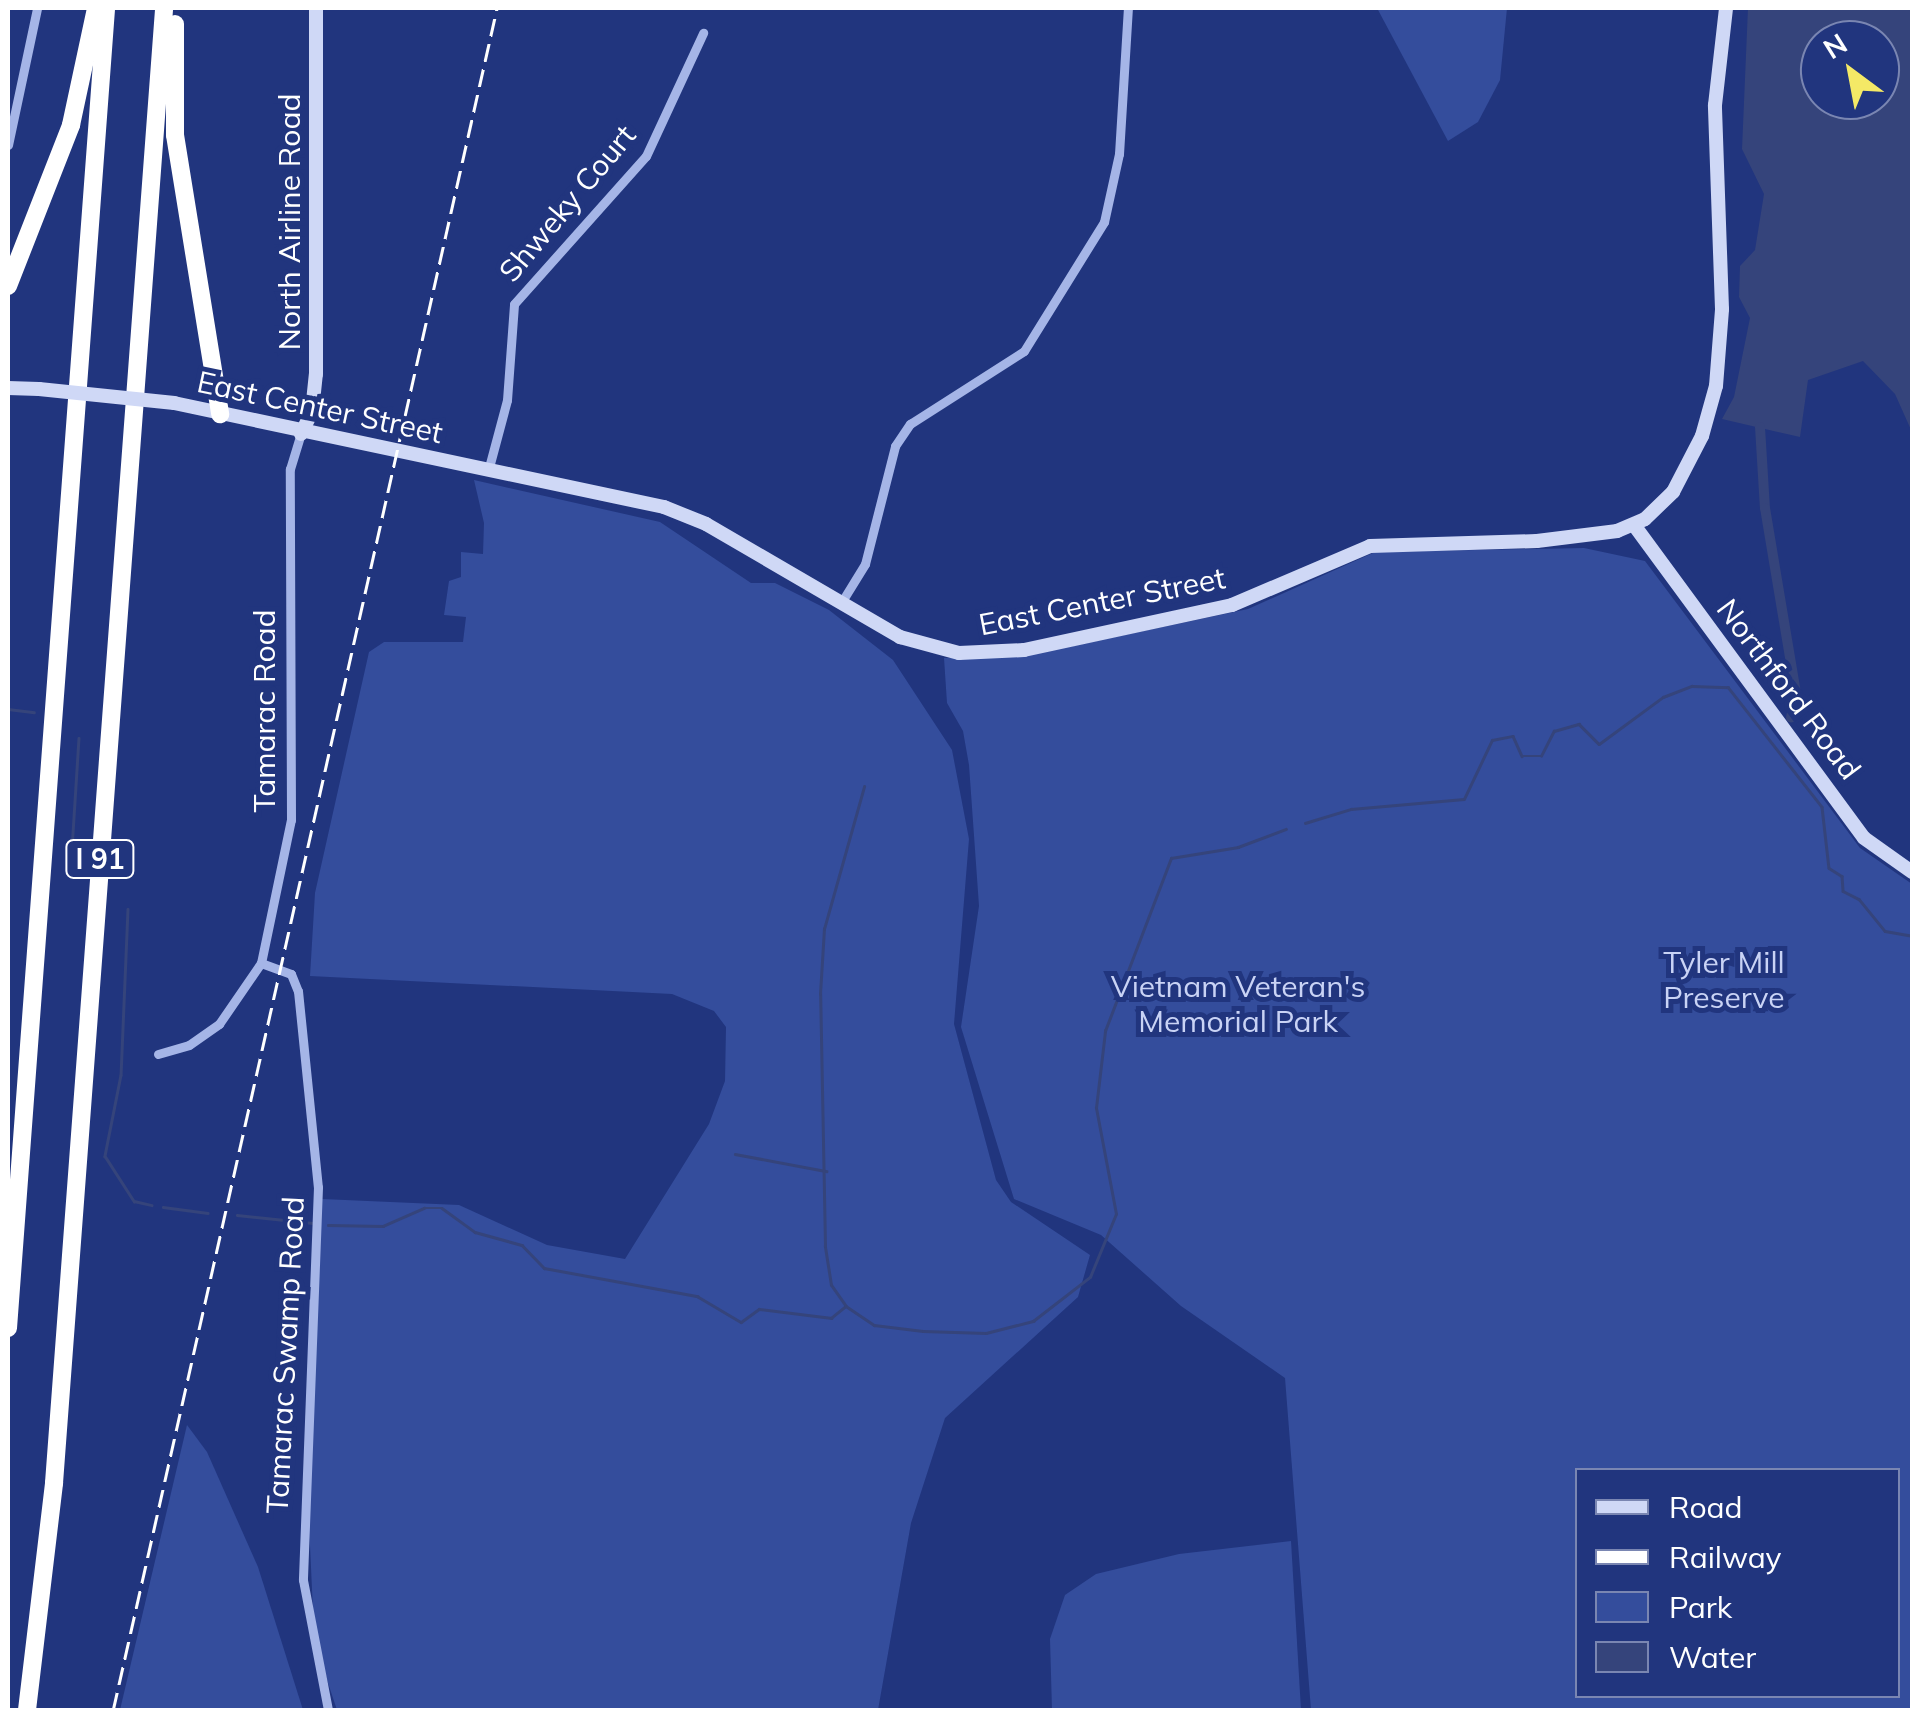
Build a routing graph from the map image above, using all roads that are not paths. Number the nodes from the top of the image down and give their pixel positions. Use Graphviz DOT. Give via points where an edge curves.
graph roads {
  1 [pos="37,8"];
  2 [pos="96,8"];
  3 [pos="106,8"];
  4 [pos="164,8"];
  5 [pos="176,8"];
  6 [pos="316,8"];
  7 [pos="1128,8"];
  8 [pos="1726,8"];
  9 [pos="704,34"];
  10 [pos="8,145"];
  11 [pos="8,286"];
  12 [pos="8,388"];
  13 [pos="220,414"];
  14 [pos="300,434"];
  15 [pos="488,470"];
  16 [pos="1634,525"];
  17 [pos="841,603"];
  18 [pos="1912,872"];
  19 [pos="261,963"];
  20 [pos="158,1054"];
  21 [pos="8,1328"];
  22 [pos="27,1710"];
  23 [pos="328,1710"];
  1 -- 10 [label="street"];
  2 -- 11 [label="highway" via="66,138"];
  3 -- 21 [label="highway, I 91"];
  4 -- 22 [label="highway, I 91" via="54,1483"];
  5 -- 13 [label="highway" via="174,123"];
  6 -- 14 [label="street, North Airline Road" via="316,364 312,411"];
  7 -- 17 [label="street" via="1119,154 1104,222 1024,351 910,424 895,446 869,555"];
  8 -- 16 [label="street, East Center Street" via="1715,105 1722,309 1716,386 1682,477 1664,503"];
  9 -- 15 [label="street, Shweky Court" via="646,156 514,304 508,400"];
  12 -- 13 [label="street, East Center Street, bridge"];
  13 -- 14 [label="street, East Center Street"];
  14 -- 15 [label="street, East Center Street"];
  14 -- 19 [label="street, Tamarac Road" via="290,469 291,820"];
  15 -- 17 [label="street, East Center Street" via="685,514"];
  16 -- 17 [label="street, East Center Street" via="1572,538 1370,546 1232,606 1000,653 916,643"];
  16 -- 18 [label="street, Northford Road" via="1864,838"];
  19 -- 20 [label="street, Tamarac Road" via="219,1024 189,1045"];
  19 -- 23 [label="street, Tamarac Swamp Road" via="288,972 298,991 318,1186 303,1580"];
}
